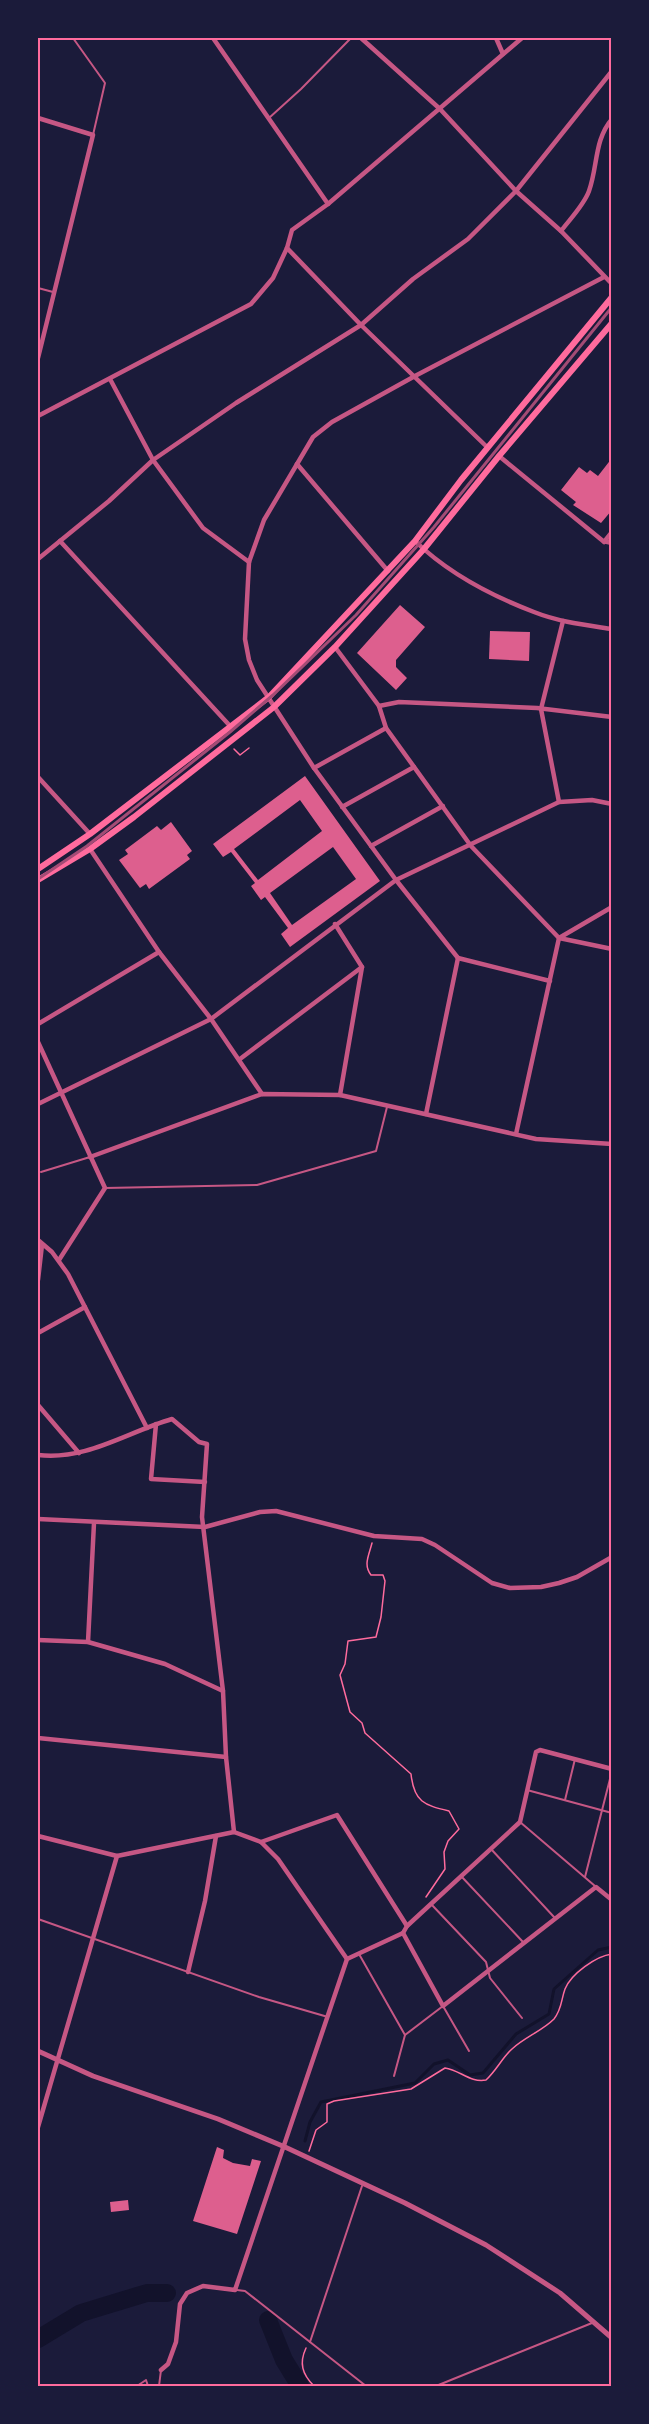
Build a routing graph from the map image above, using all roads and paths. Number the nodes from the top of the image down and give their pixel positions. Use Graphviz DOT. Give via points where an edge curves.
graph roads {
  1 [pos="73,38"];
  2 [pos="213,38"];
  3 [pos="351,38"];
  4 [pos="361,38"];
  5 [pos="496,38"];
  6 [pos="522,38"];
  7 [pos="503,54"];
  8 [pos="612,71"];
  9 [pos="440,109"];
  10 [pos="38,118"];
  11 [pos="268,119"];
  12 [pos="612,119"];
  13 [pos="93,135"];
  14 [pos="516,191"];
  15 [pos="328,204"];
  16 [pos="561,231"];
  17 [pos="287,248"];
  18 [pos="604,277"];
  19 [pos="612,284"];
  20 [pos="38,288"];
  21 [pos="53,292"];
  22 [pos="612,297"];
  23 [pos="612,323"];
  24 [pos="361,325"];
  25 [pos="38,358"];
  26 [pos="415,376"];
  27 [pos="110,379"];
  28 [pos="38,416"];
  29 [pos="487,447"];
  30 [pos="499,456"];
  31 [pos="153,460"];
  32 [pos="297,464"];
  33 [pos="612,532"];
  34 [pos="60,541"];
  35 [pos="415,541"];
  36 [pos="604,542"];
  37 [pos="612,543"];
  38 [pos="424,549"];
  39 [pos="38,559"];
  40 [pos="249,562"];
  41 [pos="388,571"];
  42 [pos="563,621"];
  43 [pos="612,629"];
  44 [pos="334,647"];
  45 [pos="268,697"];
  46 [pos="379,706"];
  47 [pos="274,707"];
  48 [pos="540,709"];
  49 [pos="612,717"];
  50 [pos="231,727"];
  51 [pos="386,728"];
  52 [pos="414,767"];
  53 [pos="314,768"];
  54 [pos="38,777"];
  55 [pos="559,802"];
  56 [pos="612,804"];
  57 [pos="443,806"];
  58 [pos="342,807"];
  59 [pos="90,834"];
  60 [pos="371,846"];
  61 [pos="471,846"];
  62 [pos="90,849"];
  63 [pos="38,869"];
  64 [pos="38,880"];
  65 [pos="396,880"];
  66 [pos="612,908"];
  67 [pos="335,924"];
  68 [pos="560,938"];
  69 [pos="612,949"];
  70 [pos="159,952"];
  71 [pos="458,958"];
  72 [pos="362,967"];
  73 [pos="550,981"];
  74 [pos="211,1019"];
  75 [pos="38,1024"];
  76 [pos="38,1042"];
  77 [pos="240,1059"];
  78 [pos="60,1091"];
  79 [pos="262,1094"];
  80 [pos="340,1095"];
  81 [pos="38,1104"];
  82 [pos="387,1106"];
  83 [pos="426,1114"];
  84 [pos="516,1134"];
  85 [pos="612,1144"];
  86 [pos="90,1157"];
  87 [pos="41,1172"];
  88 [pos="105,1188"];
  89 [pos="38,1240"];
  90 [pos="42,1245"];
  91 [pos="59,1260"];
  92 [pos="38,1280"];
  93 [pos="86,1307"];
  94 [pos="38,1333"];
  95 [pos="38,1405"];
  96 [pos="156,1424"];
  97 [pos="147,1428"];
  98 [pos="79,1453"];
  99 [pos="38,1455"];
  100 [pos="205,1482"];
  101 [pos="38,1519"];
  102 [pos="94,1523"];
  103 [pos="205,1527"];
  104 [pos="374,1536"];
  105 [pos="612,1557"];
  106 [pos="38,1640"];
  107 [pos="88,1641"];
  108 [pos="223,1691"];
  109 [pos="38,1738"];
  110 [pos="226,1757"];
  111 [pos="575,1759"];
  112 [pos="612,1770"];
  113 [pos="527,1790"];
  114 [pos="565,1800"];
  115 [pos="602,1810"];
  116 [pos="612,1813"];
  117 [pos="520,1822"];
  118 [pos="234,1832"];
  119 [pos="38,1836"];
  120 [pos="216,1836"];
  121 [pos="261,1842"];
  122 [pos="491,1849"];
  123 [pos="117,1856"];
  124 [pos="461,1876"];
  125 [pos="585,1877"];
  126 [pos="596,1887"];
  127 [pos="426,1897"];
  128 [pos="612,1900"];
  129 [pos="431,1904"];
  130 [pos="556,1918"];
  131 [pos="38,1919"];
  132 [pos="407,1926"];
  133 [pos="403,1933"];
  134 [pos="92,1938"];
  135 [pos="524,1943"];
  136 [pos="359,1954"];
  137 [pos="612,1954"];
  138 [pos="348,1959"];
  139 [pos="488,1970"];
  140 [pos="188,1972"];
  141 [pos="443,2006"];
  142 [pos="329,2017"];
  143 [pos="522,2018"];
  144 [pos="405,2035"];
  145 [pos="38,2051"];
  146 [pos="469,2051"];
  147 [pos="57,2059"];
  148 [pos="394,2076"];
  149 [pos="40,2108"];
  150 [pos="38,2127"];
  151 [pos="285,2147"];
  152 [pos="307,2157"];
  153 [pos="363,2183"];
  154 [pos="235,2290"];
  155 [pos="595,2322"];
  156 [pos="612,2338"];
  157 [pos="310,2342"];
  158 [pos="161,2370"];
  159 [pos="137,2386"];
  160 [pos="148,2386"];
  161 [pos="159,2386"];
  162 [pos="314,2386"];
  163 [pos="366,2386"];
  164 [pos="436,2386"];
  1 -- 13 [label="lane" via="105,83"];
  2 -- 11 [label="street"];
  3 -- 11 [label="lane"];
  4 -- 9 [label="street"];
  5 -- 7 [label="street"];
  6 -- 7 [label="street"];
  7 -- 9 [label="street"];
  8 -- 14 [label="street"];
  9 -- 14 [label="street"];
  9 -- 15 [label="street"];
  10 -- 13 [label="street"];
  11 -- 15 [label="street"];
  12 -- 16 [label="street" via="603,129 597,147 588,195"];
  13 -- 21 [label="street"];
  14 -- 16 [label="street"];
  14 -- 24 [label="street" via="468,239 413,279"];
  15 -- 17 [label="street" via="292,230"];
  16 -- 18 [label="street"];
  17 -- 24 [label="street"];
  17 -- 27 [label="street" via="273,278 251,304"];
  18 -- 19 [label="street"];
  18 -- 26 [label="street"];
  20 -- 21 [label="lane"];
  21 -- 25 [label="street"];
  22 -- 29 [label="main road"];
  23 -- 30 [label="main road"];
  24 -- 26 [label="street"];
  24 -- 31 [label="street"];
  26 -- 29 [label="street"];
  26 -- 32 [label="street" via="332,422 313,437"];
  27 -- 28 [label="street"];
  27 -- 31 [label="street"];
  29 -- 35 [label="main road"];
  30 -- 36 [label="street"];
  30 -- 38 [label="main road"];
  31 -- 34 [label="street"];
  31 -- 40 [label="street" via="203,528"];
  32 -- 40 [label="street" via="264,520"];
  32 -- 41 [label="street"];
  33 -- 36 [label="street"];
  34 -- 39 [label="street"];
  34 -- 50 [label="street"];
  35 -- 38 [label="street"];
  35 -- 41 [label="main road"];
  36 -- 37 [label="street"];
  38 -- 42 [label="street" via="493,594"];
  38 -- 44 [label="main road"];
  40 -- 45 [label="street" via="245,639 249,660"];
  41 -- 45 [label="main road"];
  42 -- 43 [label="street"];
  42 -- 48 [label="street"];
  44 -- 46 [label="street"];
  44 -- 47 [label="main road"];
  45 -- 47 [label="street"];
  45 -- 50 [label="main road"];
  46 -- 48 [label="street" via="399,702"];
  46 -- 51 [label="street"];
  47 -- 53 [label="street"];
  47 -- 62 [label="main road"];
  48 -- 49 [label="street"];
  48 -- 55 [label="street"];
  50 -- 59 [label="main road"];
  51 -- 52 [label="street"];
  51 -- 53 [label="street"];
  52 -- 57 [label="street"];
  52 -- 58 [label="street"];
  53 -- 58 [label="street"];
  54 -- 59 [label="street"];
  55 -- 56 [label="street" via="592,800"];
  55 -- 61 [label="street"];
  57 -- 60 [label="street"];
  57 -- 61 [label="street"];
  58 -- 60 [label="street"];
  59 -- 63 [label="main road"];
  60 -- 65 [label="street"];
  61 -- 65 [label="street"];
  61 -- 68 [label="street"];
  62 -- 64 [label="main road"];
  62 -- 70 [label="street"];
  65 -- 67 [label="street"];
  65 -- 71 [label="street"];
  66 -- 68 [label="street"];
  67 -- 72 [label="street"];
  67 -- 74 [label="street"];
  68 -- 69 [label="street"];
  68 -- 73 [label="street"];
  70 -- 74 [label="street"];
  70 -- 75 [label="street"];
  71 -- 73 [label="street"];
  71 -- 83 [label="street"];
  72 -- 77 [label="street"];
  72 -- 80 [label="street"];
  73 -- 84 [label="street"];
  74 -- 77 [label="street"];
  74 -- 78 [label="street"];
  76 -- 78 [label="street"];
  77 -- 79 [label="street"];
  78 -- 81 [label="street"];
  78 -- 86 [label="street"];
  79 -- 80 [label="street"];
  79 -- 86 [label="street"];
  80 -- 82 [label="street"];
  82 -- 83 [label="street"];
  82 -- 88 [label="lane" via="376,1151 316,1169 257,1185"];
  83 -- 84 [label="street"];
  84 -- 85 [label="street"];
  86 -- 87 [label="lane"];
  86 -- 88 [label="street"];
  88 -- 91 [label="street"];
  89 -- 90 [label="street"];
  90 -- 91 [label="street"];
  90 -- 92 [label="street"];
  91 -- 93 [label="street"];
  93 -- 94 [label="street"];
  93 -- 97 [label="street"];
  95 -- 98 [label="street"];
  96 -- 97 [label="street"];
  96 -- 100 [label="street" via="172,1419 207,1444"];
  96 -- 100 [label="street" via="151,1479"];
  97 -- 98 [label="street"];
  98 -- 99 [label="street"];
  100 -- 103 [label="street"];
  101 -- 102 [label="street"];
  102 -- 103 [label="street"];
  102 -- 107 [label="street"];
  103 -- 104 [label="street" via="276,1511"];
  103 -- 108 [label="street"];
  104 -- 105 [label="street" via="422,1539 492,1583 510,1588 559,1583"];
  104 -- 127 [label="path" via="366,1563 371,1575 382,1575 385,1581 381,1617 376,1637 348,1641 340,1675 350,1712 365,1732 411,1774 413,1792 426,1806 449,1811 459,1829 444,1852 445,1869"];
  106 -- 107 [label="street"];
  107 -- 108 [label="street" via="165,1664"];
  108 -- 110 [label="street"];
  109 -- 110 [label="street"];
  110 -- 118 [label="street"];
  111 -- 112 [label="street"];
  111 -- 113 [label="street" via="536,1752"];
  111 -- 114 [label="lane"];
  112 -- 115 [label="lane"];
  113 -- 114 [label="lane"];
  113 -- 117 [label="street"];
  114 -- 115 [label="lane"];
  115 -- 116 [label="lane"];
  115 -- 125 [label="lane"];
  117 -- 122 [label="street"];
  117 -- 125 [label="lane"];
  118 -- 120 [label="street"];
  118 -- 121 [label="street"];
  119 -- 123 [label="street"];
  120 -- 123 [label="street"];
  120 -- 140 [label="street"];
  121 -- 132 [label="street" via="337,1815"];
  121 -- 138 [label="street" via="278,1858"];
  122 -- 124 [label="street"];
  122 -- 130 [label="lane"];
  123 -- 134 [label="street"];
  124 -- 129 [label="street"];
  124 -- 135 [label="lane"];
  125 -- 126 [label="lane"];
  126 -- 128 [label="street"];
  126 -- 130 [label="street"];
  129 -- 132 [label="street"];
  129 -- 139 [label="lane" via="486,1962"];
  130 -- 135 [label="street"];
  131 -- 134 [label="lane"];
  132 -- 133 [label="street"];
  133 -- 136 [label="street"];
  133 -- 141 [label="street"];
  134 -- 140 [label="lane"];
  134 -- 147 [label="street"];
  135 -- 139 [label="street"];
  136 -- 138 [label="street"];
  136 -- 144 [label="lane"];
  137 -- 152 [label="path" via="599,1957 573,1978 551,2022 514,2047 486,2080 475,2081 445,2068 411,2089 334,2100 327,2104 327,2122 316,2130"];
  138 -- 142 [label="street"];
  139 -- 141 [label="street"];
  139 -- 143 [label="lane"];
  140 -- 142 [label="lane"];
  141 -- 144 [label="lane"];
  141 -- 146 [label="lane"];
  142 -- 151 [label="street"];
  144 -- 148 [label="lane"];
  145 -- 147 [label="street"];
  147 -- 149 [label="street"];
  147 -- 151 [label="street"];
  149 -- 150 [label="street"];
  151 -- 152 [label="street"];
  151 -- 154 [label="street"];
  152 -- 153 [label="street"];
  153 -- 155 [label="street" via="486,2245 560,2293"];
  153 -- 157 [label="lane"];
  154 -- 157 [label="lane" via="245,2291"];
  154 -- 158 [label="street" via="203,2286 187,2293 180,2304 176,2342 168,2364"];
  155 -- 156 [label="street"];
  155 -- 164 [label="lane"];
  157 -- 162 [label="path" via="301,2359 303,2372"];
  157 -- 163 [label="lane"];
  158 -- 161 [label="lane"];
  159 -- 160 [label="lane" via="146,2380"];
}
